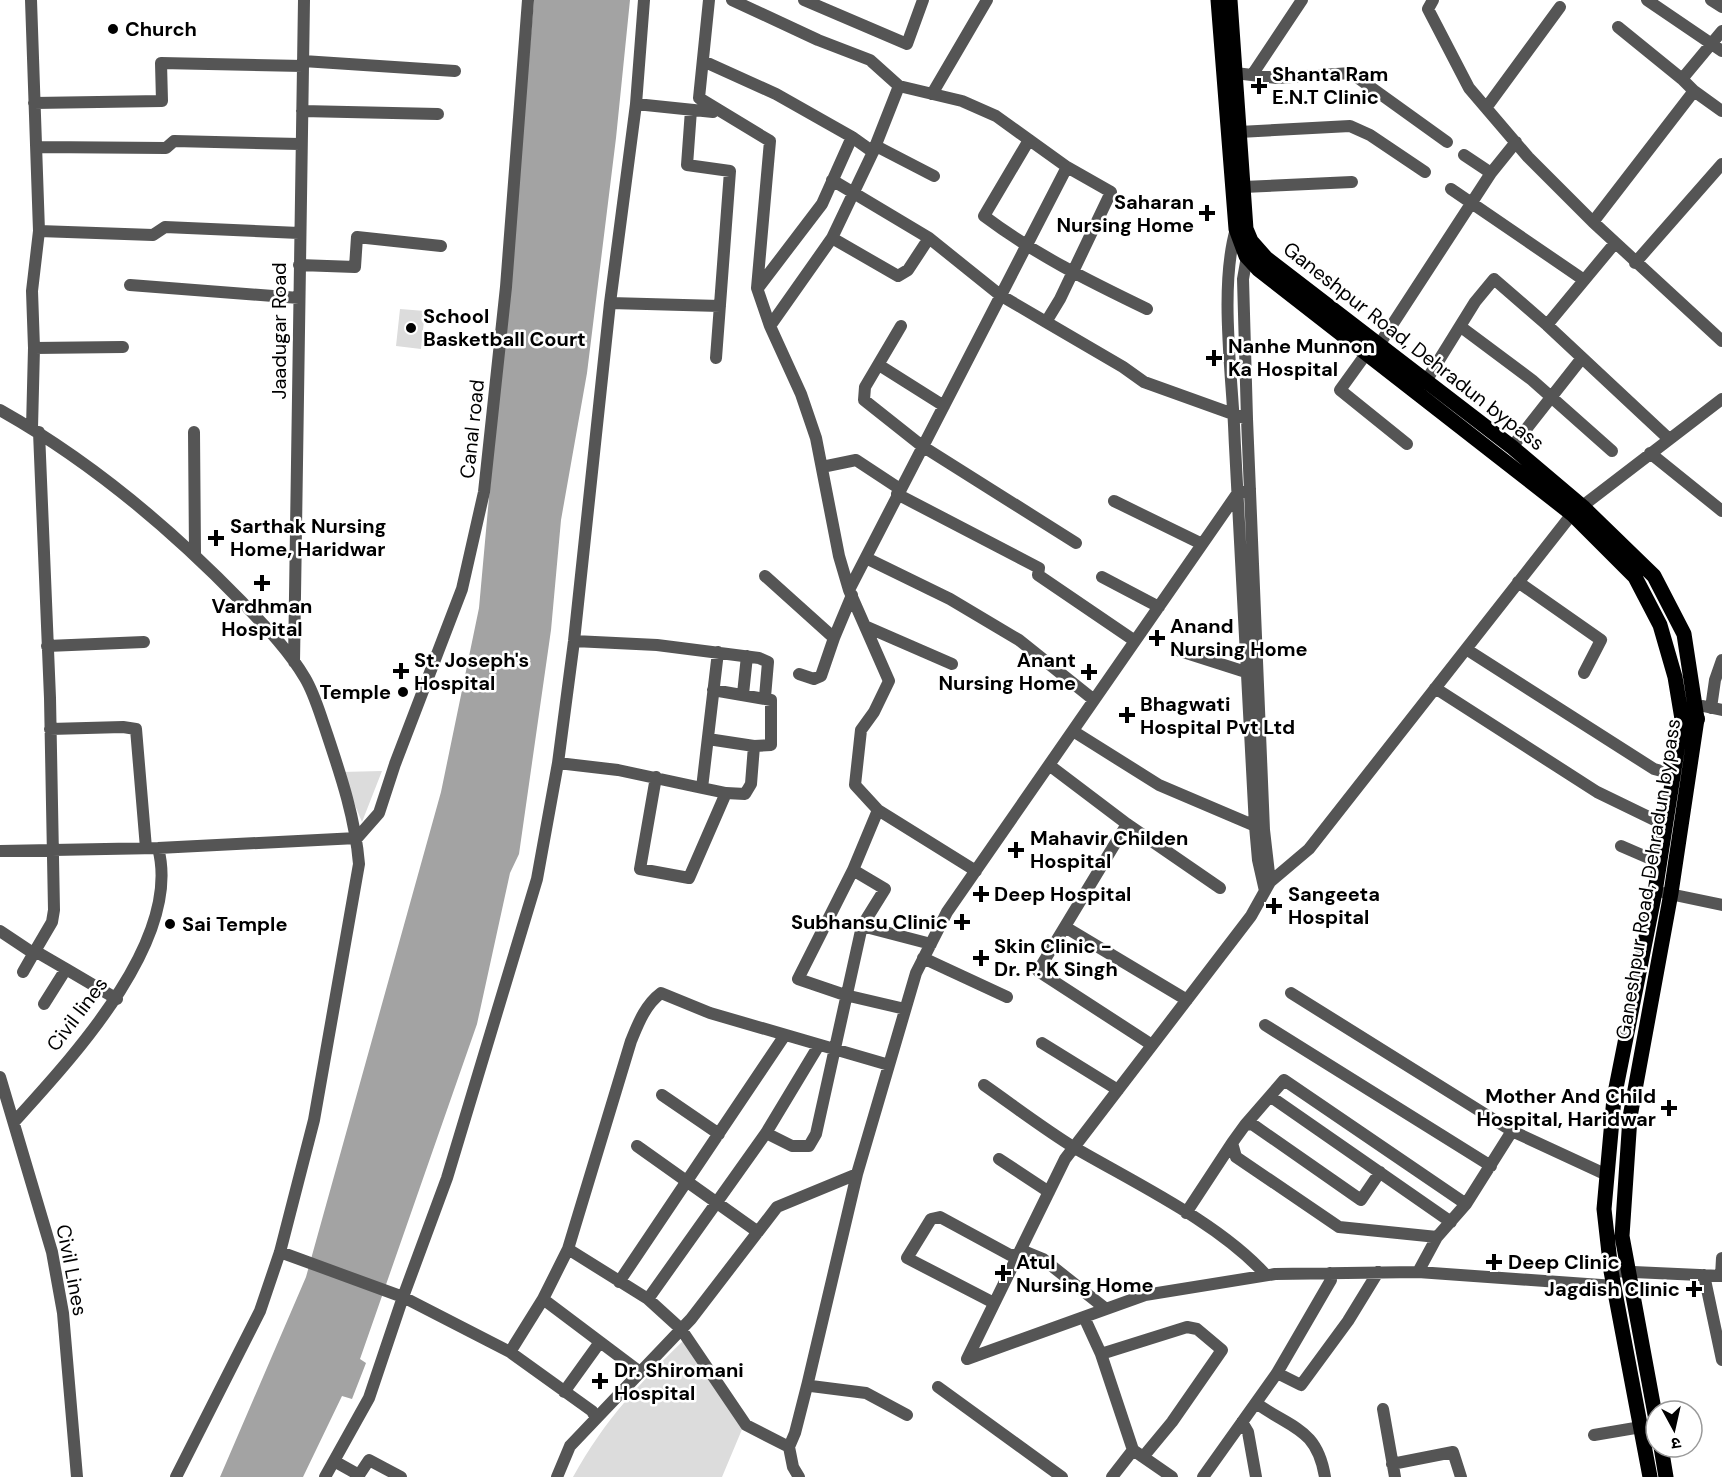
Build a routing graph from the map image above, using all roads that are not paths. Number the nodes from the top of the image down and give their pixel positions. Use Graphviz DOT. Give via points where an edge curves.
graph roads {
  1 [pos="31,0"];
  2 [pos="303,0"];
  3 [pos="528,0"];
  4 [pos="644,0"];
  5 [pos="709,0"];
  6 [pos="732,0"];
  7 [pos="804,0"];
  8 [pos="923,0"];
  9 [pos="987,0"];
  10 [pos="1218,0"];
  11 [pos="1230,0"];
  12 [pos="1302,0"];
  13 [pos="1417,0"];
  14 [pos="1647,0"];
  15 [pos="1711,0"];
  16 [pos="1431,4"];
  17 [pos="1560,7"];
  18 [pos="1722,7"];
  19 [pos="1618,27"];
  20 [pos="1722,31"];
  21 [pos="1717,47"];
  22 [pos="703,61"];
  23 [pos="303,64"];
  24 [pos="455,71"];
  25 [pos="1235,73"];
  26 [pos="1251,75"];
  27 [pos="1682,79"];
  28 [pos="899,86"];
  29 [pos="1694,91"];
  30 [pos="932,94"];
  31 [pos="34,103"];
  32 [pos="636,104"];
  33 [pos="1486,108"];
  34 [pos="690,110"];
  35 [pos="302,111"];
  36 [pos="1722,111"];
  37 [pos="713,112"];
  38 [pos="438,114"];
  39 [pos="1239,132"];
  40 [pos="852,137"];
  41 [pos="1029,140"];
  42 [pos="1447,142"];
  43 [pos="1516,142"];
  44 [pos="300,144"];
  45 [pos="37,147"];
  46 [pos="873,152"];
  47 [pos="1464,155"];
  48 [pos="1722,164"];
  49 [pos="1067,167"];
  50 [pos="1425,172"];
  51 [pos="1491,173"];
  52 [pos="934,176"];
  53 [pos="832,180"];
  54 [pos="1352,182"];
  55 [pos="1243,187"];
  56 [pos="1451,189"];
  57 [pos="853,193"];
  58 [pos="1472,203"];
  59 [pos="1593,222"];
  60 [pos="1236,229"];
  61 [pos="39,231"];
  62 [pos="300,233"];
  63 [pos="831,238"];
  64 [pos="929,238"];
  65 [pos="1615,243"];
  66 [pos="441,246"];
  67 [pos="1025,246"];
  68 [pos="1249,248"];
  69 [pos="1635,263"];
  70 [pos="299,265"];
  71 [pos="1072,273"];
  72 [pos="1584,280"];
  73 [pos="130,285"];
  74 [pos="757,288"];
  75 [pos="1000,295"];
  76 [pos="299,298"];
  77 [pos="610,303"];
  78 [pos="720,306"];
  79 [pos="1147,309"];
  80 [pos="1046,322"];
  81 [pos="1547,325"];
  82 [pos="770,326"];
  83 [pos="901,326"];
  84 [pos="1461,327"];
  85 [pos="1722,341"];
  86 [pos="123,347"];
  87 [pos="34,348"];
  88 [pos="1373,350"];
  89 [pos="716,358"];
  90 [pos="1581,358"];
  91 [pos="879,365"];
  92 [pos="1426,381"];
  93 [pos="1550,398"];
  94 [pos="1722,399"];
  95 [pos="944,406"];
  96 [pos="0,410"];
  97 [pos="1234,414"];
  98 [pos="1247,419"];
  99 [pos="36,430"];
  100 [pos="194,432"];
  101 [pos="1669,439"];
  102 [pos="1407,444"];
  103 [pos="922,446"];
  104 [pos="1512,447"];
  105 [pos="1612,451"];
  106 [pos="1650,453"];
  107 [pos="822,467"];
  108 [pos="1250,489"];
  109 [pos="898,491"];
  110 [pos="1237,494"];
  111 [pos="1114,501"];
  112 [pos="1577,510"];
  113 [pos="1722,512"];
  114 [pos="1076,543"];
  115 [pos="1202,544"];
  116 [pos="195,553"];
  117 [pos="866,558"];
  118 [pos="765,576"];
  119 [pos="1102,577"];
  120 [pos="1518,582"];
  121 [pos="851,593"];
  122 [pos="1159,607"];
  123 [pos="867,627"];
  124 [pos="834,638"];
  125 [pos="574,641"];
  126 [pos="1135,641"];
  127 [pos="144,642"];
  128 [pos="47,646"];
  129 [pos="1466,649"];
  130 [pos="1180,651"];
  131 [pos="718,652"];
  132 [pos="747,656"];
  133 [pos="1722,661"];
  134 [pos="294,663"];
  135 [pos="952,664"];
  136 [pos="1584,673"];
  137 [pos="799,674"];
  138 [pos="1251,674"];
  139 [pos="1435,688"];
  140 [pos="713,690"];
  141 [pos="742,694"];
  142 [pos="765,697"];
  143 [pos="1094,699"];
  144 [pos="1701,712"];
  145 [pos="50,729"];
  146 [pos="1072,731"];
  147 [pos="708,739"];
  148 [pos="754,746"];
  149 [pos="558,762"];
  150 [pos="1049,765"];
  151 [pos="1673,774"];
  152 [pos="656,777"];
  153 [pos="702,788"];
  154 [pos="726,793"];
  155 [pos="878,810"];
  156 [pos="1127,824"];
  157 [pos="1665,825"];
  158 [pos="1259,828"];
  159 [pos="357,838"];
  160 [pos="1621,846"];
  161 [pos="152,848"];
  162 [pos="54,850"];
  163 [pos="0,851"];
  164 [pos="1658,862"];
  165 [pos="853,870"];
  166 [pos="976,871"];
  167 [pos="1268,886"];
  168 [pos="1220,888"];
  169 [pos="1655,892"];
  170 [pos="1671,893"];
  171 [pos="1722,905"];
  172 [pos="862,926"];
  173 [pos="1065,927"];
  174 [pos="0,931"];
  175 [pos="931,944"];
  176 [pos="35,951"];
  177 [pos="923,958"];
  178 [pos="66,969"];
  179 [pos="23,972"];
  180 [pos="1291,993"];
  181 [pos="845,995"];
  182 [pos="1007,997"];
  183 [pos="117,999"];
  184 [pos="1187,1000"];
  185 [pos="44,1004"];
  186 [pos="905,1009"];
  187 [pos="1265,1025"];
  188 [pos="785,1035"];
  189 [pos="1042,1043"];
  190 [pos="819,1045"];
  191 [pos="1152,1045"];
  192 [pos="837,1050"];
  193 [pos="889,1065"];
  194 [pos="0,1077"];
  195 [pos="984,1085"];
  196 [pos="1118,1090"];
  197 [pos="662,1095"];
  198 [pos="1271,1097"];
  199 [pos="14,1122"];
  200 [pos="1245,1125"];
  201 [pos="1512,1131"];
  202 [pos="766,1133"];
  203 [pos="719,1134"];
  204 [pos="1232,1143"];
  205 [pos="637,1146"];
  206 [pos="1074,1147"];
  207 [pos="999,1159"];
  208 [pos="1491,1167"];
  209 [pos="1380,1172"];
  210 [pos="857,1174"];
  211 [pos="1607,1175"];
  212 [pos="687,1180"];
  213 [pos="1049,1192"];
  214 [pos="716,1203"];
  215 [pos="1466,1204"];
  216 [pos="1186,1213"];
  217 [pos="1451,1222"];
  218 [pos="758,1232"];
  219 [pos="1437,1237"];
  220 [pos="568,1249"];
  221 [pos="280,1252"];
  222 [pos="1019,1254"];
  223 [pos="1722,1258"];
  224 [pos="1611,1270"];
  225 [pos="1630,1270"];
  226 [pos="1378,1272"];
  227 [pos="1418,1272"];
  228 [pos="1330,1273"];
  229 [pos="1266,1275"];
  230 [pos="1704,1275"];
  231 [pos="1721,1276"];
  232 [pos="619,1282"];
  233 [pos="1616,1286"];
  234 [pos="403,1297"];
  235 [pos="543,1299"];
  236 [pos="648,1299"];
  237 [pos="994,1303"];
  238 [pos="1106,1309"];
  239 [pos="1084,1317"];
  240 [pos="681,1329"];
  241 [pos="600,1342"];
  242 [pos="510,1352"];
  243 [pos="1101,1354"];
  244 [pos="1722,1360"];
  245 [pos="640,1372"];
  246 [pos="1277,1373"];
  247 [pos="808,1382"];
  248 [pos="938,1387"];
  249 [pos="564,1392"];
  250 [pos="1652,1399"];
  251 [pos="1256,1403"];
  252 [pos="1383,1409"];
  253 [pos="908,1415"];
  254 [pos="596,1418"];
  255 [pos="1242,1422"];
  256 [pos="1641,1426"];
  257 [pos="1594,1436"];
  258 [pos="789,1447"];
  259 [pos="1138,1453"];
  260 [pos="1663,1459"];
  261 [pos="334,1461"];
  262 [pos="1392,1464"];
  263 [pos="77,1477"];
  264 [pos="176,1477"];
  265 [pos="325,1477"];
  266 [pos="401,1477"];
  267 [pos="557,1477"];
  268 [pos="799,1477"];
  269 [pos="1062,1477"];
  270 [pos="1112,1477"];
  271 [pos="1172,1477"];
  272 [pos="1203,1477"];
  273 [pos="1256,1477"];
  274 [pos="1324,1477"];
  275 [pos="1395,1477"];
  276 [pos="1461,1477"];
  277 [pos="1650,1477"];
  278 [pos="1666,1477"];
  1 -- 31 [label="street"];
  2 -- 23 [label="street, Jaadugar Road"];
  3 -- 159 [label="street, Canal road" via="506,287 484,492 462,589 379,813"];
  4 -- 32 [label="street"];
  5 -- 22 [label="street"];
  6 -- 28 [label="street" via="870,60"];
  7 -- 8 [label="street" via="907,44"];
  9 -- 30 [label="street"];
  10 -- 60 [label="main road"];
  11 -- 25 [label="main road"];
  12 -- 26 [label="street"];
  13 -- 16 [label="street"];
  14 -- 21 [label="street"];
  15 -- 18 [label="street"];
  16 -- 33 [label="street" via="1470,88"];
  17 -- 33 [label="street"];
  19 -- 27 [label="street"];
  20 -- 21 [label="street"];
  21 -- 27 [label="street"];
  22 -- 40 [label="street" via="784,98"];
  22 -- 74 [label="street" via="699,98 770,141"];
  23 -- 24 [label="street"];
  23 -- 31 [label="street" via="161,63 162,102"];
  23 -- 35 [label="street, Jaadugar Road"];
  25 -- 26 [label="street"];
  25 -- 39 [label="main road"];
  26 -- 42 [label="street" via="1277,78 1351,73"];
  27 -- 29 [label="street"];
  28 -- 30 [label="street"];
  28 -- 46 [label="street"];
  29 -- 36 [label="street"];
  29 -- 59 [label="street"];
  30 -- 41 [label="street" via="962,101 996,116"];
  31 -- 45 [label="street"];
  32 -- 34 [label="street"];
  32 -- 77 [label="street"];
  33 -- 43 [label="street"];
  34 -- 37 [label="street"];
  34 -- 78 [label="street" via="687,165 730,171"];
  35 -- 38 [label="street"];
  35 -- 44 [label="street, Jaadugar Road"];
  39 -- 50 [label="street" via="1350,126"];
  39 -- 55 [label="main road"];
  40 -- 46 [label="street"];
  40 -- 53 [label="street"];
  41 -- 49 [label="street"];
  41 -- 67 [label="street" via="984,216"];
  43 -- 51 [label="street"];
  43 -- 59 [label="street"];
  44 -- 45 [label="street" via="174,141 166,148"];
  44 -- 62 [label="street, Jaadugar Road"];
  45 -- 61 [label="street"];
  46 -- 52 [label="street" via="876,146"];
  46 -- 57 [label="street"];
  47 -- 51 [label="street"];
  48 -- 69 [label="street"];
  49 -- 67 [label="street"];
  49 -- 71 [label="street" via="1111,192"];
  51 -- 58 [label="street"];
  53 -- 57 [label="street"];
  53 -- 74 [label="street" via="822,204"];
  54 -- 55 [label="street"];
  55 -- 68 [label="main road"];
  56 -- 58 [label="street"];
  57 -- 63 [label="street"];
  57 -- 64 [label="street"];
  58 -- 72 [label="street"];
  58 -- 88 [label="street"];
  59 -- 65 [label="street"];
  60 -- 68 [label="main road"];
  60 -- 97 [label="street" via="1230,249"];
  61 -- 62 [label="street" via="153,235 165,227"];
  61 -- 87 [label="street" via="32,291"];
  62 -- 70 [label="street, Jaadugar Road"];
  63 -- 64 [label="street" via="898,276 908,270"];
  63 -- 82 [label="street"];
  64 -- 75 [label="street"];
  65 -- 69 [label="street"];
  65 -- 72 [label="street"];
  66 -- 70 [label="street" via="357,237 355,267"];
  67 -- 71 [label="street"];
  67 -- 75 [label="street"];
  68 -- 88 [label="main road, Ganeshpur Road, Dehradun bypass" via="1266,258"];
  68 -- 98 [label="street" via="1243,279"];
  69 -- 85 [label="street"];
  70 -- 76 [label="street, Jaadugar Road"];
  71 -- 79 [label="street"];
  71 -- 80 [label="street"];
  72 -- 81 [label="street"];
  73 -- 76 [label="street"];
  74 -- 82 [label="street"];
  75 -- 80 [label="street"];
  75 -- 95 [label="street"];
  76 -- 134 [label="street, Jaadugar Road"];
  77 -- 78 [label="street"];
  77 -- 125 [label="street"];
  78 -- 89 [label="street"];
  80 -- 97 [label="street" via="1144,382"];
  81 -- 84 [label="street" via="1494,279"];
  81 -- 90 [label="street"];
  82 -- 107 [label="street" via="801,394"];
  83 -- 91 [label="street"];
  84 -- 92 [label="street"];
  84 -- 93 [label="street"];
  86 -- 87 [label="street"];
  87 -- 99 [label="street"];
  88 -- 92 [label="main road, Ganeshpur Road, Dehradun bypass"];
  88 -- 102 [label="street" via="1340,390"];
  88 -- 112 [label="main road"];
  90 -- 93 [label="street"];
  90 -- 101 [label="street"];
  91 -- 95 [label="street"];
  91 -- 103 [label="street" via="865,387 864,400"];
  92 -- 104 [label="main road, Ganeshpur Road, Dehradun bypass"];
  93 -- 104 [label="street"];
  93 -- 105 [label="street"];
  94 -- 101 [label="street"];
  95 -- 103 [label="street"];
  96 -- 99 [label="street"];
  97 -- 98 [label="street"];
  97 -- 110 [label="street"];
  98 -- 108 [label="street"];
  99 -- 116 [label="street"];
  99 -- 128 [label="street"];
  100 -- 116 [label="street"];
  101 -- 106 [label="street"];
  103 -- 109 [label="street"];
  103 -- 114 [label="street"];
  104 -- 112 [label="main road, Ganeshpur Road, Dehradun bypass"];
  106 -- 112 [label="street"];
  106 -- 113 [label="street"];
  107 -- 109 [label="street" via="856,460"];
  107 -- 121 [label="street" via="838,556"];
  108 -- 110 [label="street"];
  108 -- 138 [label="street"];
  109 -- 117 [label="street"];
  109 -- 126 [label="street" via="1039,568 1038,575"];
  110 -- 115 [label="street"];
  110 -- 138 [label="street"];
  111 -- 115 [label="street"];
  112 -- 120 [label="street"];
  112 -- 144 [label="main road" via="1635,577 1660,625 1675,677"];
  115 -- 122 [label="street"];
  116 -- 134 [label="street" via="270,631"];
  117 -- 121 [label="street"];
  117 -- 143 [label="street" via="950,599 1019,640"];
  118 -- 124 [label="street"];
  119 -- 122 [label="street"];
  120 -- 129 [label="street"];
  120 -- 136 [label="street" via="1601,640"];
  121 -- 123 [label="street"];
  121 -- 124 [label="street"];
  122 -- 126 [label="street"];
  123 -- 135 [label="street"];
  123 -- 155 [label="street" via="889,681 861,730 855,784"];
  124 -- 137 [label="street" via="821,676 814,679"];
  125 -- 131 [label="street"];
  125 -- 149 [label="street"];
  126 -- 143 [label="street"];
  127 -- 128 [label="street"];
  128 -- 145 [label="street"];
  129 -- 139 [label="street"];
  129 -- 151 [label="street" via="1600,737 1654,769"];
  130 -- 138 [label="street"];
  131 -- 132 [label="street"];
  131 -- 140 [label="street"];
  132 -- 141 [label="street"];
  132 -- 142 [label="street" via="768,662"];
  133 -- 144 [label="street"];
  134 -- 159 [label="street" via="319,707"];
  138 -- 158 [label="street"];
  139 -- 157 [label="street" via="1597,792"];
  139 -- 167 [label="street" via="1309,849"];
  140 -- 141 [label="street"];
  140 -- 147 [label="street"];
  141 -- 142 [label="street"];
  142 -- 148 [label="street" via="771,700 771,745"];
  143 -- 146 [label="street"];
  144 -- 151 [label="main road"];
  144 -- 170 [label="main road, Ganeshpur Road, Dehradun bypass"];
  145 -- 161 [label="street, Civil lines" via="136,729"];
  145 -- 162 [label="street"];
  146 -- 150 [label="street"];
  146 -- 158 [label="street" via="1160,785"];
  147 -- 148 [label="street"];
  147 -- 153 [label="street"];
  148 -- 154 [label="street" via="751,784 745,794"];
  149 -- 152 [label="street"];
  149 -- 234 [label="street" via="537,879 447,1178"];
  150 -- 156 [label="street"];
  150 -- 166 [label="street"];
  151 -- 157 [label="main road"];
  152 -- 153 [label="street"];
  152 -- 154 [label="street" via="640,869 688,878"];
  153 -- 154 [label="street"];
  155 -- 165 [label="street"];
  155 -- 166 [label="street"];
  156 -- 168 [label="street"];
  156 -- 173 [label="street"];
  157 -- 164 [label="main road"];
  158 -- 167 [label="street"];
  159 -- 161 [label="street"];
  159 -- 221 [label="street" via="359,864 314,1120"];
  160 -- 164 [label="street"];
  161 -- 162 [label="street"];
  161 -- 183 [label="street, Civil lines" via="162,863 154,920"];
  162 -- 163 [label="street"];
  162 -- 176 [label="street" via="52,922"];
  164 -- 169 [label="main road"];
  165 -- 172 [label="street" via="885,889"];
  165 -- 181 [label="street" via="798,979"];
  166 -- 175 [label="street" via="947,912"];
  167 -- 184 [label="street" via="1251,916"];
  169 -- 170 [label="street"];
  169 -- 211 [label="main road" via="1614,1098"];
  170 -- 171 [label="street"];
  170 -- 225 [label="main road, Ganeshpur Road, Dehradun bypass" via="1630,1117 1622,1236"];
  172 -- 175 [label="street"];
  172 -- 181 [label="street"];
  173 -- 184 [label="street"];
  173 -- 191 [label="street" via="1038,971"];
  174 -- 176 [label="street"];
  175 -- 177 [label="street"];
  176 -- 178 [label="street"];
  176 -- 179 [label="street"];
  177 -- 182 [label="street"];
  177 -- 186 [label="street"];
  178 -- 183 [label="street"];
  178 -- 185 [label="street"];
  180 -- 201 [label="street"];
  181 -- 186 [label="street"];
  181 -- 192 [label="street"];
  183 -- 199 [label="street, Civil lines"];
  184 -- 191 [label="street"];
  186 -- 193 [label="street"];
  187 -- 208 [label="street"];
  188 -- 190 [label="street"];
  188 -- 203 [label="street"];
  188 -- 220 [label="street" via="710,1013 661,993 655,997 641,1016 631,1041"];
  189 -- 196 [label="street"];
  190 -- 192 [label="street"];
  190 -- 202 [label="street"];
  191 -- 196 [label="street"];
  192 -- 193 [label="street"];
  192 -- 202 [label="street" via="816,1134 808,1146 792,1146"];
  193 -- 210 [label="street"];
  194 -- 199 [label="street, Civil Lines"];
  195 -- 206 [label="street"];
  196 -- 206 [label="street"];
  197 -- 203 [label="street"];
  198 -- 200 [label="street"];
  198 -- 209 [label="street"];
  198 -- 215 [label="street" via="1284,1080"];
  199 -- 263 [label="street, Civil Lines" via="52,1252 63,1313"];
  200 -- 204 [label="street"];
  200 -- 209 [label="street" via="1252,1124 1361,1200"];
  201 -- 208 [label="street"];
  201 -- 211 [label="street"];
  202 -- 214 [label="street"];
  203 -- 212 [label="street"];
  204 -- 216 [label="street"];
  204 -- 219 [label="street" via="1236,1157 1339,1227"];
  205 -- 212 [label="street"];
  206 -- 213 [label="street"];
  206 -- 216 [label="street"];
  207 -- 213 [label="street"];
  208 -- 215 [label="street"];
  209 -- 217 [label="street"];
  210 -- 218 [label="street" via="777,1207"];
  210 -- 247 [label="street"];
  211 -- 224 [label="main road" via="1604,1209"];
  212 -- 214 [label="street"];
  212 -- 232 [label="street"];
  213 -- 222 [label="street"];
  214 -- 218 [label="street"];
  214 -- 236 [label="street"];
  215 -- 217 [label="street"];
  216 -- 229 [label="street" via="1251,1258"];
  217 -- 219 [label="street"];
  218 -- 240 [label="street"];
  219 -- 227 [label="street"];
  220 -- 232 [label="street"];
  220 -- 235 [label="street"];
  221 -- 234 [label="street"];
  221 -- 264 [label="street" via="260,1311"];
  222 -- 237 [label="street"];
  222 -- 237 [label="street" via="1010,1254 940,1217 931,1219 907,1257"];
  222 -- 238 [label="street" via="1026,1252 1043,1259"];
  223 -- 231 [label="street"];
  224 -- 225 [label="street"];
  224 -- 233 [label="main road"];
  225 -- 230 [label="street"];
  225 -- 250 [label="main road, Ganeshpur Road, Dehradun bypass"];
  226 -- 227 [label="street"];
  226 -- 228 [label="street"];
  226 -- 246 [label="street" via="1301,1385"];
  227 -- 233 [label="street"];
  228 -- 229 [label="street"];
  228 -- 246 [label="street" via="1331,1280"];
  229 -- 238 [label="street" via="1145,1295"];
  230 -- 231 [label="street"];
  230 -- 244 [label="street"];
  232 -- 236 [label="street"];
  233 -- 256 [label="main road"];
  234 -- 242 [label="street"];
  234 -- 261 [label="street" via="369,1398"];
  235 -- 241 [label="street"];
  235 -- 242 [label="street"];
  236 -- 240 [label="street"];
  237 -- 239 [label="street" via="967,1359"];
  238 -- 239 [label="street"];
  239 -- 243 [label="street"];
  240 -- 245 [label="street"];
  240 -- 258 [label="street" via="746,1425"];
  241 -- 245 [label="street"];
  241 -- 249 [label="street"];
  242 -- 249 [label="street"];
  243 -- 259 [label="street"];
  243 -- 259 [label="street" via="1187,1327 1197,1329 1222,1350 1173,1422"];
  245 -- 254 [label="street"];
  246 -- 251 [label="street"];
  247 -- 253 [label="street" via="811,1386 866,1392"];
  247 -- 258 [label="street"];
  248 -- 269 [label="street"];
  249 -- 254 [label="street"];
  251 -- 255 [label="street"];
  251 -- 274 [label="street" via="1309,1435 1321,1456"];
  252 -- 262 [label="street"];
  254 -- 267 [label="street" via="570,1446"];
  255 -- 272 [label="street"];
  255 -- 273 [label="street" via="1248,1432"];
  256 -- 257 [label="street"];
  256 -- 277 [label="main road"];
  258 -- 268 [label="street"];
  259 -- 270 [label="street"];
  259 -- 271 [label="street"];
  260 -- 278 [label="main road"];
  261 -- 265 [label="street"];
  261 -- 266 [label="street" via="359,1475 369,1460"];
  262 -- 275 [label="street"];
  262 -- 276 [label="street" via="1453,1452"];
}
